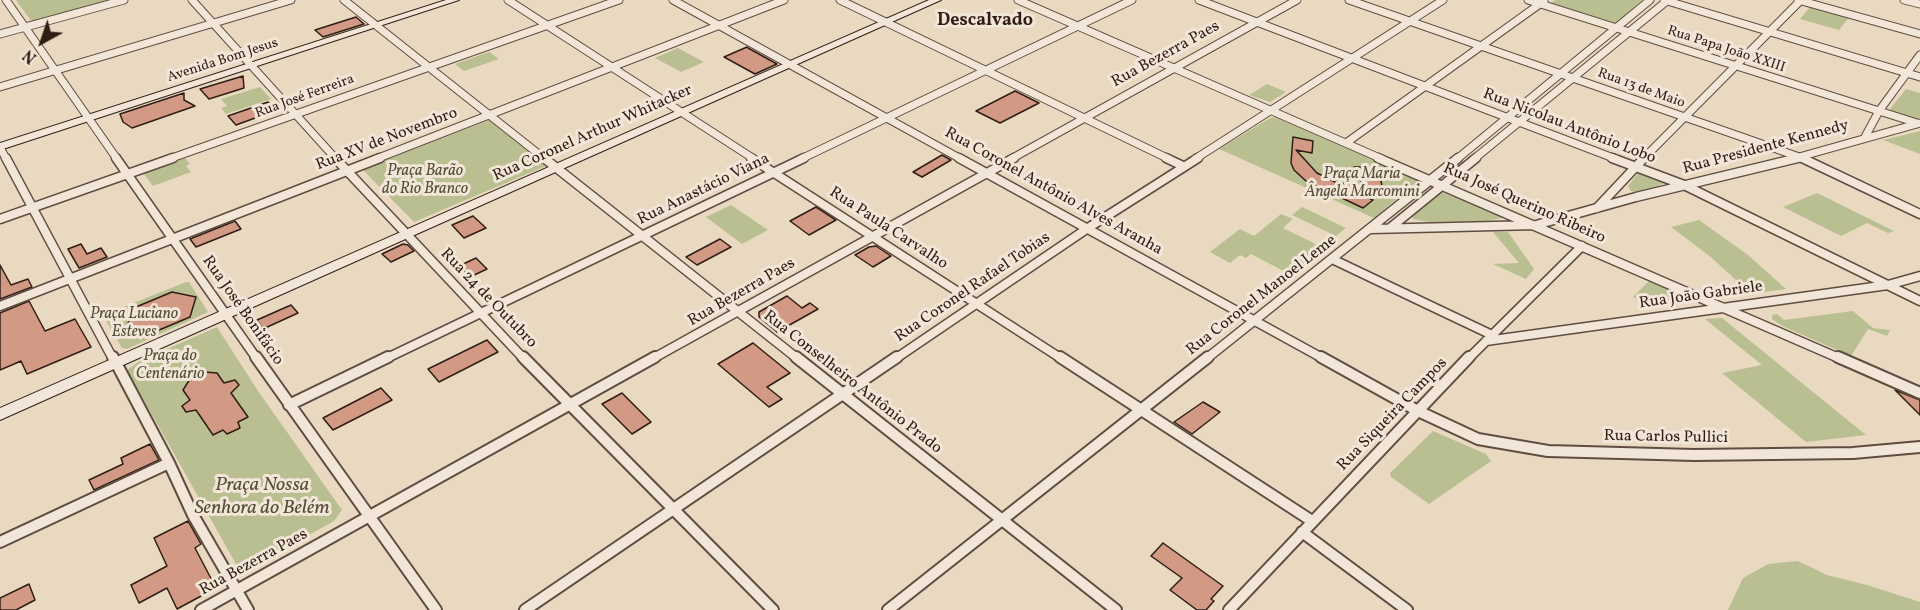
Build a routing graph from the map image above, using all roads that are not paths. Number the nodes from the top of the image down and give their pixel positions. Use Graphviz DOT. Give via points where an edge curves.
graph roads {
  1 [pos="6,0"];
  2 [pos="124,0"];
  3 [pos="192,0"];
  4 [pos="291,0"];
  5 [pos="344,0"];
  6 [pos="455,0"];
  7 [pos="508,0"];
  8 [pos="619,0"];
  9 [pos="673,0"];
  10 [pos="784,0"];
  11 [pos="840,0"];
  12 [pos="937,0"];
  13 [pos="1018,0"];
  14 [pos="1131,0"];
  15 [pos="1198,0"];
  16 [pos="1297,0"];
  17 [pos="1349,0"];
  18 [pos="1443,0"];
  19 [pos="1528,0"];
  20 [pos="1650,0"];
  21 [pos="1665,0"];
  22 [pos="1800,0"];
  23 [pos="1904,0"];
  24 [pos="1543,2"];
  25 [pos="1920,4"];
  26 [pos="1410,21"];
  27 [pos="886,22"];
  28 [pos="1257,22"];
  29 [pos="213,23"];
  30 [pos="547,25"];
  31 [pos="719,25"];
  32 [pos="376,26"];
  33 [pos="1078,26"];
  34 [pos="26,27"];
  35 [pos="1617,28"];
  36 [pos="1630,32"];
  37 [pos="1770,32"];
  38 [pos="0,34"];
  39 [pos="1920,34"];
  40 [pos="1481,46"];
  41 [pos="1920,55"];
  42 [pos="1352,59"];
  43 [pos="791,64"];
  44 [pos="251,66"];
  45 [pos="430,66"];
  46 [pos="1736,66"];
  47 [pos="611,67"];
  48 [pos="1174,69"];
  49 [pos="57,70"];
  50 [pos="985,70"];
  51 [pos="1559,73"];
  52 [pos="1907,73"];
  53 [pos="1920,77"];
  54 [pos="1572,78"];
  55 [pos="1424,86"];
  56 [pos="0,87"];
  57 [pos="1271,110"];
  58 [pos="1879,111"];
  59 [pos="681,113"];
  60 [pos="490,114"];
  61 [pos="295,115"];
  62 [pos="1506,117"];
  63 [pos="1683,117"];
  64 [pos="89,118"];
  65 [pos="888,118"];
  66 [pos="1084,118"];
  67 [pos="1518,122"];
  68 [pos="1918,123"];
  69 [pos="1865,137"];
  70 [pos="1346,143"];
  71 [pos="0,147"];
  72 [pos="1801,157"];
  73 [pos="1183,166"];
  74 [pos="1637,167"];
  75 [pos="559,168"];
  76 [pos="346,171"];
  77 [pos="773,172"];
  78 [pos="986,173"];
  79 [pos="129,174"];
  80 [pos="1430,180"];
  81 [pos="1442,184"];
  82 [pos="1684,185"];
  83 [pos="1614,188"];
  84 [pos="1636,197"];
  85 [pos="33,208"];
  86 [pos="1597,208"];
  87 [pos="1394,211"];
  88 [pos="1920,214"];
  89 [pos="1405,216"];
  90 [pos="0,219"];
  91 [pos="1536,225"];
  92 [pos="1088,228"];
  93 [pos="1390,228"];
  94 [pos="1371,229"];
  95 [pos="406,235"];
  96 [pos="644,236"];
  97 [pos="873,237"];
  98 [pos="174,238"];
  99 [pos="1582,246"];
  100 [pos="1332,259"];
  101 [pos="1920,276"];
  102 [pos="71,279"];
  103 [pos="1888,285"];
  104 [pos="1920,302"];
  105 [pos="975,303"];
  106 [pos="0,306"];
  107 [pos="1725,308"];
  108 [pos="737,312"];
  109 [pos="226,314"];
  110 [pos="480,314"];
  111 [pos="1254,320"];
  112 [pos="1488,338"];
  113 [pos="116,363"];
  114 [pos="1920,393"];
  115 [pos="843,394"];
  116 [pos="289,405"];
  117 [pos="570,405"];
  118 [pos="1142,410"];
  119 [pos="1418,411"];
  120 [pos="0,414"];
  121 [pos="1920,447"];
  122 [pos="170,463"];
  123 [pos="672,509"];
  124 [pos="370,517"];
  125 [pos="1001,519"];
  126 [pos="1311,521"];
  127 [pos="1302,532"];
  128 [pos="0,542"];
  129 [pos="236,590"];
  130 [pos="201,610"];
  131 [pos="248,610"];
  132 [pos="436,610"];
  133 [pos="525,610"];
  134 [pos="773,610"];
  135 [pos="888,610"];
  136 [pos="1116,610"];
  137 [pos="1229,610"];
  138 [pos="1407,610"];
  1 -- 34 [label="street, Rua José Bonifácio"];
  2 -- 34 [label="street"];
  3 -- 29 [label="street, Rua 24 de Outubro"];
  4 -- 29 [label="street"];
  5 -- 32 [label="street, Rua Conselheiro Antônio Prado"];
  6 -- 32 [label="main road, Avenida Bom Jesus"];
  7 -- 30 [label="street, Rua Paula Carvalho"];
  8 -- 30 [label="street, Rua José Ferreira"];
  9 -- 31 [label="street, Rua Coronel Antônio Alves Aranha"];
  10 -- 31 [label="street, Rua XV de Novembro"];
  11 -- 27 [label="street"];
  12 -- 27 [label="main road, Rua Coronel Arthur Whitacker"];
  13 -- 33 [label="street, Rua José Querino Ribeiro"];
  14 -- 33 [label="street, Rua Anastácio Viana"];
  15 -- 28 [label="street, Rua Nicolau Antônio Lobo"];
  16 -- 28 [label="street, Rua Bezerra Paes"];
  17 -- 26 [label="street, Rua 13 de Maio"];
  18 -- 26 [label="street, Rua Coronel Rafael Tobias"];
  19 -- 24 [label="street, Rua Papa João XXIII"];
  20 -- 35 [label="street, Rua Coronel Manoel Leme"];
  21 -- 36 [label="street"];
  21 -- 37 [label="street"];
  22 -- 37 [label="street"];
  22 -- 39 [label="street"];
  23 -- 25 [label="street"];
  24 -- 35 [label="street, Rua Papa João XXIII"];
  24 -- 40 [label="street"];
  26 -- 40 [label="street, Rua 13 de Maio"];
  26 -- 42 [label="street, Rua Coronel Rafael Tobias"];
  27 -- 43 [label="main road, Rua Coronel Arthur Whitacker"];
  27 -- 50 [label="street"];
  28 -- 42 [label="street, Rua Nicolau Antônio Lobo"];
  28 -- 48 [label="street, Rua Bezerra Paes"];
  29 -- 44 [label="street, Rua 24 de Outubro"];
  29 -- 49 [label="street"];
  30 -- 45 [label="street, Rua José Ferreira"];
  30 -- 47 [label="street, Rua Paula Carvalho"];
  31 -- 43 [label="street, Rua Coronel Antônio Alves Aranha"];
  31 -- 47 [label="street, Rua XV de Novembro"];
  32 -- 44 [label="main road, Avenida Bom Jesus"];
  32 -- 45 [label="street, Rua Conselheiro Antônio Prado"];
  33 -- 48 [label="street, Rua José Querino Ribeiro"];
  33 -- 50 [label="street, Rua Anastácio Viana"];
  34 -- 38 [label="street"];
  34 -- 49 [label="street, Rua José Bonifácio"];
  35 -- 36 [label="street, Rua Papa João XXIII"];
  35 -- 51 [label="street, Rua Coronel Manoel Leme"];
  36 -- 46 [label="street, Rua Papa João XXIII"];
  36 -- 54 [label="street"];
  37 -- 46 [label="street"];
  37 -- 52 [label="street"];
  40 -- 51 [label="street, Rua 13 de Maio"];
  40 -- 55 [label="street"];
  41 -- 52 [label="street"];
  42 -- 55 [label="street, Rua Nicolau Antônio Lobo"];
  42 -- 57 [label="street, Rua Coronel Rafael Tobias"];
  43 -- 59 [label="main road, Rua Coronel Arthur Whitacker"];
  43 -- 65 [label="street, Rua Coronel Antônio Alves Aranha"];
  44 -- 61 [label="street, Rua 24 de Outubro"];
  44 -- 64 [label="main road, Avenida Bom Jesus"];
  45 -- 60 [label="street, Rua Conselheiro Antônio Prado"];
  45 -- 61 [label="street, Rua José Ferreira"];
  46 -- 58 [label="street, Rua Papa João XXIII"];
  46 -- 63 [label="street"];
  47 -- 59 [label="street, Rua Paula Carvalho"];
  47 -- 60 [label="street, Rua XV de Novembro"];
  48 -- 57 [label="street, Rua José Querino Ribeiro"];
  48 -- 66 [label="street, Rua Bezerra Paes"];
  49 -- 56 [label="street"];
  49 -- 64 [label="street, Rua José Bonifácio"];
  50 -- 65 [label="street, Rua Anastácio Viana"];
  50 -- 66 [label="street"];
  51 -- 54 [label="street, Rua 13 de Maio"];
  51 -- 62 [label="street, Rua Coronel Manoel Leme"];
  52 -- 53 [label="street"];
  52 -- 58 [label="street"];
  54 -- 63 [label="street, Rua 13 de Maio"];
  54 -- 67 [label="street"];
  55 -- 62 [label="street, Rua Nicolau Antônio Lobo"];
  55 -- 70 [label="street"];
  57 -- 70 [label="street, Rua José Querino Ribeiro"];
  57 -- 73 [label="street, Rua Coronel Rafael Tobias"];
  58 -- 68 [label="street, Rua Papa João XXIII"];
  58 -- 69 [label="street"];
  59 -- 75 [label="main road, Rua Coronel Arthur Whitacker"];
  59 -- 77 [label="street, Rua Paula Carvalho"];
  60 -- 75 [label="street, Rua Conselheiro Antônio Prado"];
  60 -- 76 [label="street, Rua XV de Novembro"];
  61 -- 76 [label="street, Rua 24 de Outubro"];
  61 -- 79 [label="street, Rua José Ferreira"];
  62 -- 67 [label="street, Rua Nicolau Antônio Lobo"];
  62 -- 80 [label="street, Rua Coronel Manoel Leme"];
  63 -- 72 [label="street, Rua 13 de Maio"];
  63 -- 74 [label="street"];
  64 -- 71 [label="main road, Avenida Bom Jesus"];
  64 -- 79 [label="street, Rua José Bonifácio"];
  65 -- 77 [label="street, Rua Anastácio Viana"];
  65 -- 78 [label="street, Rua Coronel Antônio Alves Aranha"];
  66 -- 73 [label="street"];
  66 -- 78 [label="street, Rua Bezerra Paes"];
  67 -- 74 [label="street, Rua Nicolau Antônio Lobo"];
  67 -- 81 [label="street"];
  68 -- 69 [label="street, Rua Presidente Kennedy"];
  69 -- 72 [label="street, Rua Presidente Kennedy"];
  70 -- 80 [label="street, Rua José Querino Ribeiro"];
  71 -- 85 [label="street"];
  72 -- 82 [label="street, Rua Presidente Kennedy"];
  72 -- 88 [label="street, Rua 13 de Maio"];
  73 -- 92 [label="street, Rua Coronel Rafael Tobias"];
  74 -- 82 [label="street, Rua Nicolau Antônio Lobo"];
  74 -- 83 [label="street"];
  75 -- 95 [label="main road, Rua Coronel Arthur Whitacker"];
  75 -- 96 [label="street, Rua Conselheiro Antônio Prado"];
  76 -- 95 [label="street, Rua 24 de Outubro"];
  76 -- 98 [label="street, Rua XV de Novembro"];
  77 -- 96 [label="street, Rua Anastácio Viana"];
  77 -- 97 [label="street, Rua Paula Carvalho"];
  78 -- 92 [label="street, Rua Coronel Antônio Alves Aranha"];
  78 -- 97 [label="street, Rua Bezerra Paes"];
  79 -- 85 [label="street, Rua José Ferreira"];
  79 -- 98 [label="street, Rua José Bonifácio"];
  80 -- 81 [label="street, Rua José Querino Ribeiro"];
  80 -- 87 [label="street, Rua Coronel Manoel Leme"];
  81 -- 89 [label="street"];
  81 -- 91 [label="street, Rua José Querino Ribeiro"];
  82 -- 84 [label="street, Rua Presidente Kennedy"];
  82 -- 103 [label="street, Rua Nicolau Antônio Lobo"];
  83 -- 84 [label="street"];
  83 -- 86 [label="street"];
  84 -- 86 [label="street, Rua Presidente Kennedy"];
  85 -- 90 [label="street, Rua José Ferreira"];
  85 -- 102 [label="street"];
  86 -- 91 [label="street, Rua Presidente Kennedy"];
  87 -- 89 [label="street"];
  87 -- 94 [label="street, Rua Coronel Manoel Leme"];
  89 -- 93 [label="street"];
  91 -- 93 [label="street, Rua Presidente Kennedy"];
  91 -- 99 [label="street, Rua José Querino Ribeiro"];
  92 -- 105 [label="street, Rua Coronel Rafael Tobias"];
  92 -- 111 [label="street, Rua Coronel Antônio Alves Aranha"];
  93 -- 94 [label="street, Rua Presidente Kennedy"];
  94 -- 100 [label="street, Rua Coronel Manoel Leme"];
  95 -- 109 [label="main road, Rua Coronel Arthur Whitacker"];
  95 -- 110 [label="street, Rua 24 de Outubro"];
  96 -- 108 [label="street, Rua Conselheiro Antônio Prado"];
  96 -- 110 [label="street, Rua Anastácio Viana"];
  97 -- 105 [label="street, Rua Paula Carvalho"];
  97 -- 108 [label="street, Rua Bezerra Paes"];
  98 -- 102 [label="street, Rua XV de Novembro"];
  98 -- 109 [label="street, Rua José Bonifácio"];
  99 -- 107 [label="street, Rua José Querino Ribeiro"];
  99 -- 112 [label="street, Rua Siqueira Campos"];
  100 -- 111 [label="street, Rua Coronel Manoel Leme"];
  100 -- 112 [label="street"];
  101 -- 103 [label="street, Rua João Gabriele"];
  102 -- 106 [label="street, Rua XV de Novembro"];
  102 -- 113 [label="street"];
  103 -- 104 [label="street, Rua Nicolau Antônio Lobo"];
  103 -- 107 [label="street, Rua João Gabriele"];
  105 -- 115 [label="street, Rua Coronel Rafael Tobias"];
  105 -- 118 [label="street, Rua Paula Carvalho"];
  107 -- 112 [label="street, Rua João Gabriele"];
  107 -- 114 [label="street, Rua José Querino Ribeiro"];
  108 -- 115 [label="street, Rua Conselheiro Antônio Prado"];
  108 -- 117 [label="street, Rua Bezerra Paes"];
  109 -- 113 [label="main road, Rua Coronel Arthur Whitacker"];
  109 -- 116 [label="street, Rua José Bonifácio"];
  110 -- 116 [label="street, Rua Anastácio Viana"];
  110 -- 117 [label="street, Rua 24 de Outubro"];
  111 -- 118 [label="street, Rua Coronel Manoel Leme"];
  111 -- 119 [label="street, Rua Coronel Antônio Alves Aranha"];
  112 -- 119 [label="street, Rua Siqueira Campos"];
  113 -- 120 [label="main road, Rua Coronel Arthur Whitacker"];
  113 -- 122 [label="street"];
  115 -- 123 [label="street, Rua Coronel Rafael Tobias"];
  115 -- 125 [label="street, Rua Conselheiro Antônio Prado"];
  116 -- 124 [label="street, Rua José Bonifácio"];
  117 -- 123 [label="street, Rua 24 de Outubro"];
  117 -- 124 [label="street, Rua Bezerra Paes"];
  118 -- 125 [label="street, Rua Coronel Manoel Leme"];
  118 -- 126 [label="street, Rua Paula Carvalho"];
  119 -- 121 [label="street, Rua Carlos Pullici" via="1478,439 1548,451 1694,455 1853,453"];
  119 -- 126 [label="street, Rua Siqueira Campos"];
  122 -- 128 [label="street"];
  122 -- 129 [label="street"];
  123 -- 133 [label="street, Rua Coronel Rafael Tobias"];
  123 -- 134 [label="street, Rua 24 de Outubro"];
  124 -- 129 [label="street, Rua Bezerra Paes"];
  124 -- 132 [label="street, Rua José Bonifácio"];
  125 -- 135 [label="street, Rua Coronel Manoel Leme"];
  125 -- 136 [label="street, Rua Conselheiro Antônio Prado"];
  126 -- 127 [label="street, Rua Siqueira Campos"];
  127 -- 137 [label="street, Rua Siqueira Campos"];
  127 -- 138 [label="street"];
  129 -- 130 [label="street, Rua Bezerra Paes"];
  129 -- 131 [label="street"];
}
